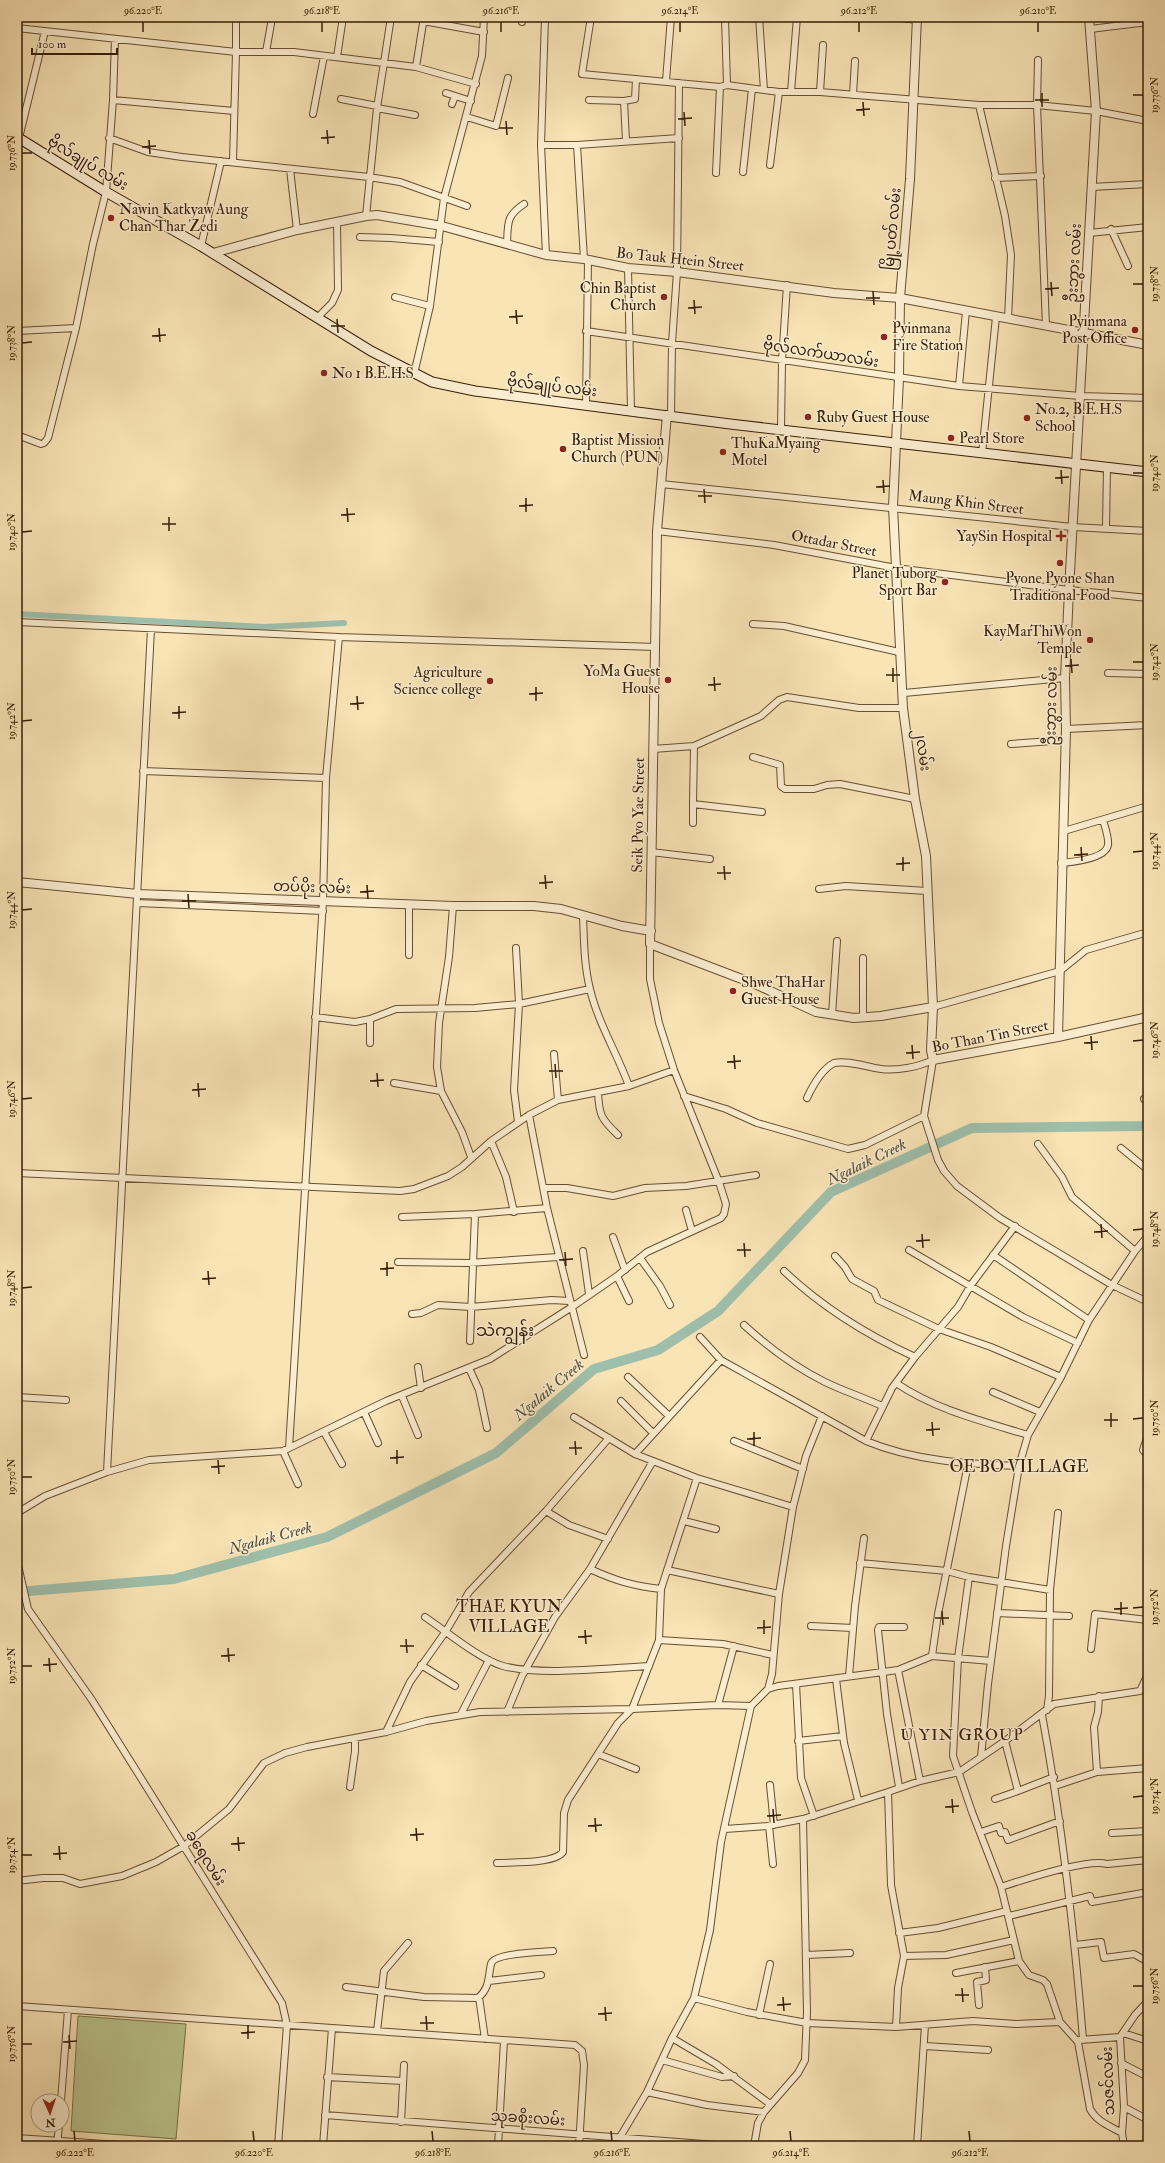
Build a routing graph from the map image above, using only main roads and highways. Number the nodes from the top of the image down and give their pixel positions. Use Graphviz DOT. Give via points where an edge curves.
graph roads {
  1 [pos="18,137"];
  2 [pos="1148,472"];
  1 -- 2 [label="main road, ဗိုလ်ချုပ် လမ်း" via="371,351 432,382 475,391 781,430"];
}
